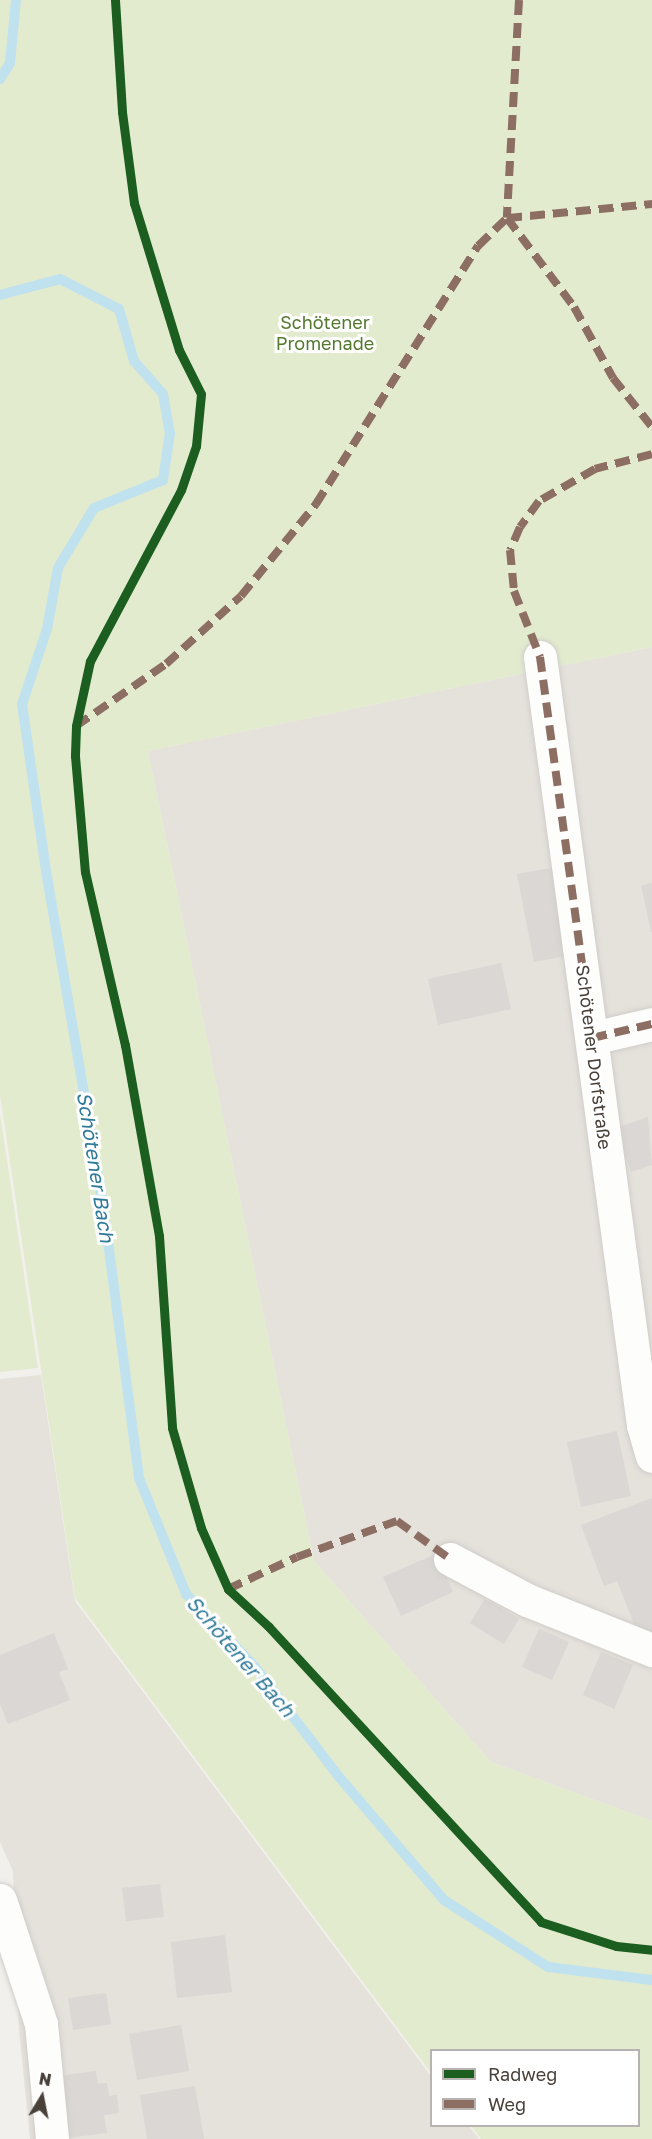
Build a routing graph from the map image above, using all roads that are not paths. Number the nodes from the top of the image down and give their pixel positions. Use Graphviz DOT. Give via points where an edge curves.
graph roads {
  1 [pos="540,657"];
  2 [pos="652,1024"];
  3 [pos="592,1038"];
  4 [pos="652,1456"];
  5 [pos="450,1559"];
  6 [pos="652,1650"];
  7 [pos="0,1900"];
  8 [pos="52,2139"];
  1 -- 3 [label="street, Schötener Dorfstraße"];
  2 -- 3 [label="street"];
  3 -- 4 [label="street, Schötener Dorfstraße" via="643,1425"];
  5 -- 6 [label="street" via="527,1600"];
  7 -- 8 [label="street" via="41,2024"];
}
